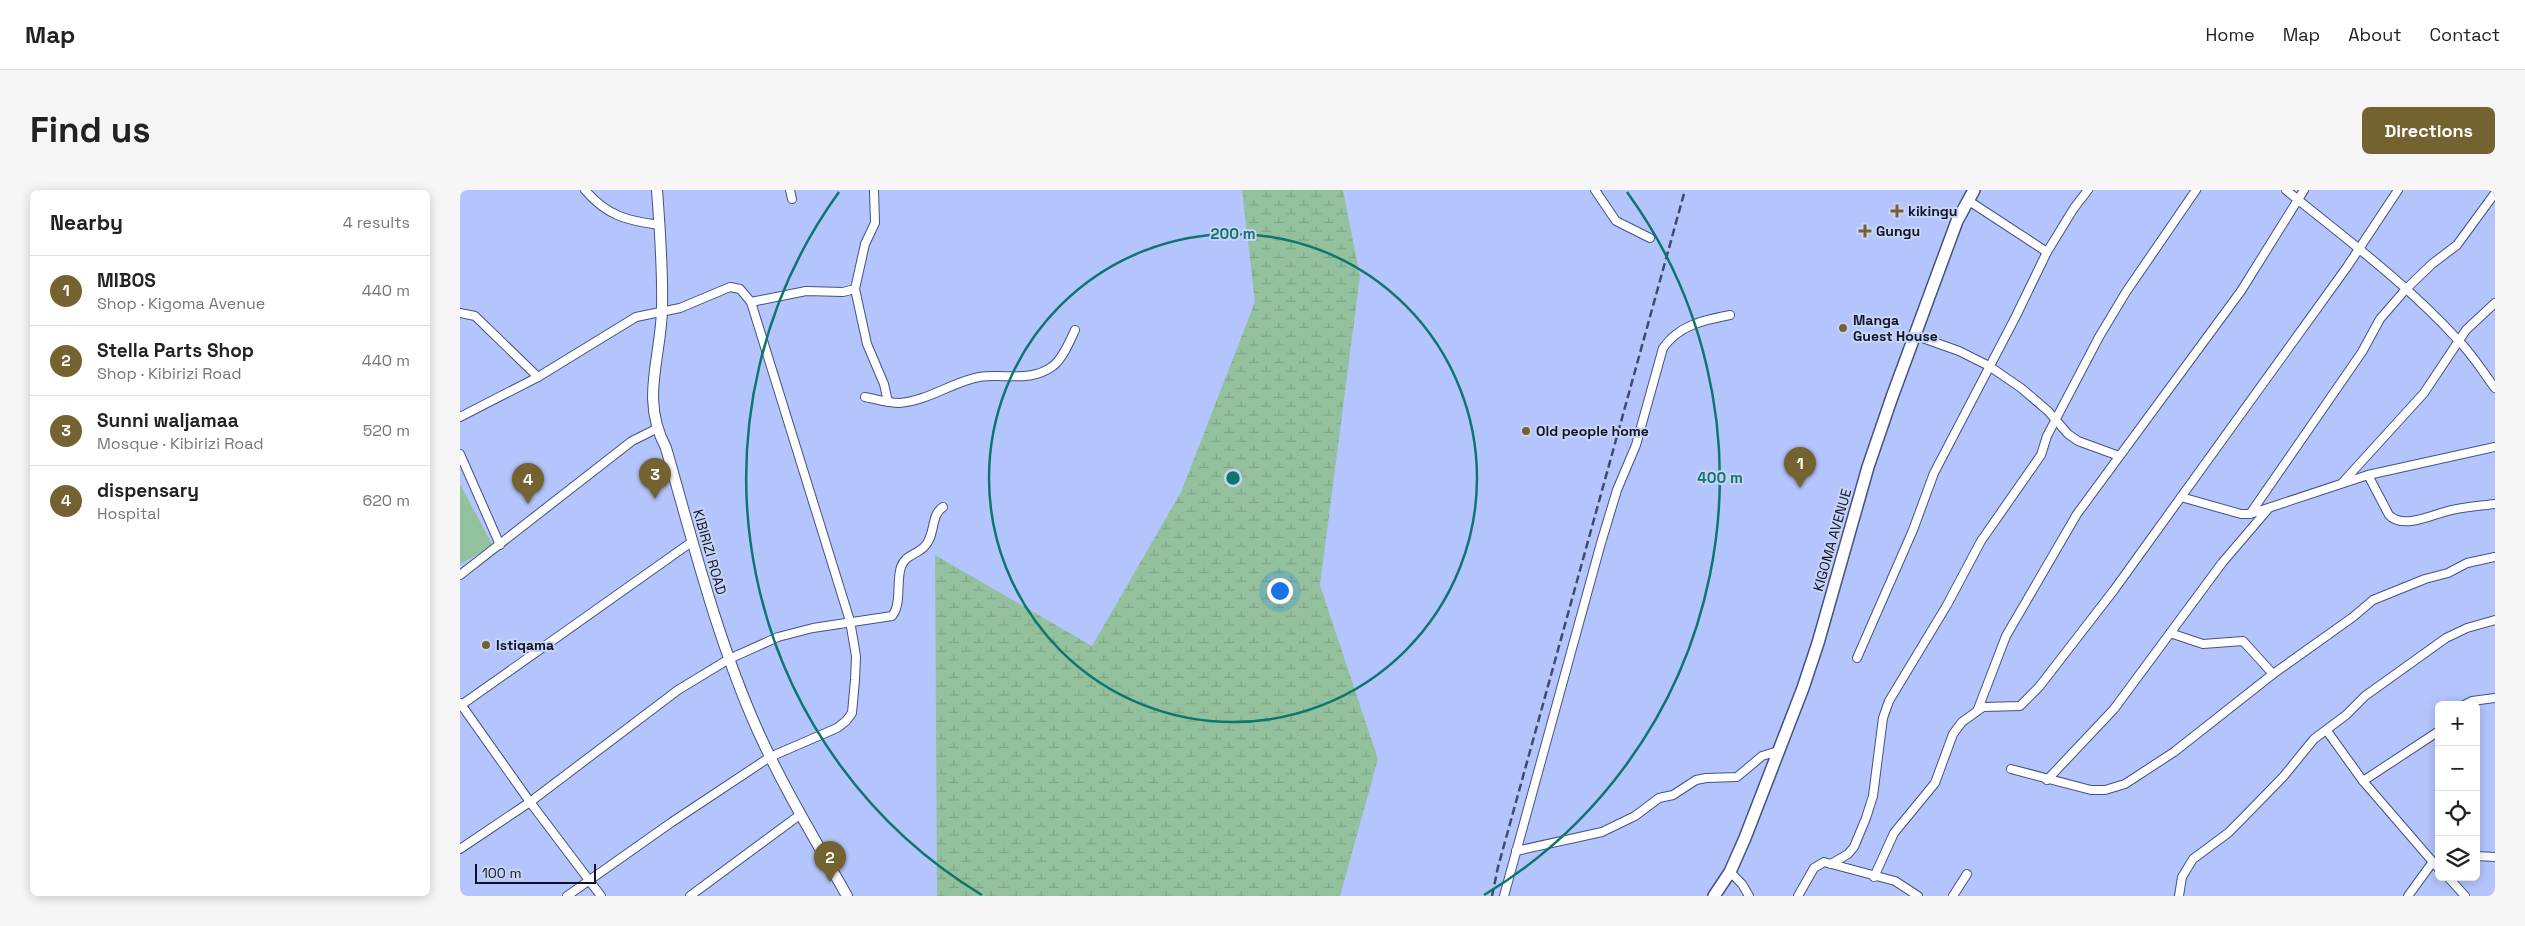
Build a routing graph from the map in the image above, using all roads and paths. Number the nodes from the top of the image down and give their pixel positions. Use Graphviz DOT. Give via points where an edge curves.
graph roads {
  1 [pos="585,190"];
  2 [pos="657,190"];
  3 [pos="790,190"];
  4 [pos="874,190"];
  5 [pos="1595,190"];
  6 [pos="1974,190"];
  7 [pos="2088,190"];
  8 [pos="2196,190"];
  9 [pos="2286,190"];
  10 [pos="2304,190"];
  11 [pos="2398,190"];
  12 [pos="2495,194"];
  13 [pos="792,199"];
  14 [pos="2298,200"];
  15 [pos="1968,201"];
  16 [pos="660,225"];
  17 [pos="1650,238"];
  18 [pos="2359,248"];
  19 [pos="2047,252"];
  20 [pos="855,289"];
  21 [pos="2406,289"];
  22 [pos="751,302"];
  23 [pos="2495,303"];
  24 [pos="662,312"];
  25 [pos="460,313"];
  26 [pos="1730,315"];
  27 [pos="1075,330"];
  28 [pos="1914,335"];
  29 [pos="2459,340"];
  30 [pos="1989,366"];
  31 [pos="538,377"];
  32 [pos="2495,388"];
  33 [pos="865,397"];
  34 [pos="888,402"];
  35 [pos="460,417"];
  36 [pos="2056,420"];
  37 [pos="656,429"];
  38 [pos="2495,447"];
  39 [pos="460,454"];
  40 [pos="2119,456"];
  41 [pos="2368,475"];
  42 [pos="2342,483"];
  43 [pos="2182,497"];
  44 [pos="2495,504"];
  45 [pos="943,507"];
  46 [pos="2269,508"];
  47 [pos="2250,514"];
  48 [pos="693,541"];
  49 [pos="500,545"];
  50 [pos="2495,556"];
  51 [pos="460,575"];
  52 [pos="2495,620"];
  53 [pos="850,621"];
  54 [pos="2170,633"];
  55 [pos="1857,658"];
  56 [pos="729,659"];
  57 [pos="2273,674"];
  58 [pos="2495,698"];
  59 [pos="2480,701"];
  60 [pos="460,705"];
  61 [pos="1978,709"];
  62 [pos="2327,731"];
  63 [pos="2435,734"];
  64 [pos="1778,752"];
  65 [pos="770,757"];
  66 [pos="2011,769"];
  67 [pos="2047,780"];
  68 [pos="2363,781"];
  69 [pos="530,802"];
  70 [pos="801,814"];
  71 [pos="460,849"];
  72 [pos="1516,851"];
  73 [pos="2480,856"];
  74 [pos="2495,857"];
  75 [pos="2432,863"];
  76 [pos="1831,864"];
  77 [pos="2435,866"];
  78 [pos="1730,872"];
  79 [pos="1967,874"];
  80 [pos="1874,877"];
  81 [pos="589,880"];
  82 [pos="2452,881"];
  83 [pos="567,896"];
  84 [pos="601,896"];
  85 [pos="690,896"];
  86 [pos="847,896"];
  87 [pos="1504,896"];
  88 [pos="1714,896"];
  89 [pos="1749,896"];
  90 [pos="1798,896"];
  91 [pos="1918,896"];
  92 [pos="1952,896"];
  93 [pos="2179,896"];
  94 [pos="2408,896"];
  95 [pos="2465,896"];
  1 -- 16 [label="street" via="614,215"];
  2 -- 16 [label="street, KIBIRIZI ROAD"];
  3 -- 13 [label="street"];
  4 -- 20 [label="street" via="875,223 865,244"];
  5 -- 17 [label="street" via="1616,221"];
  6 -- 15 [label="main road, KIGOMA AVENUE"];
  7 -- 19 [label="street"];
  8 -- 36 [label="street" via="2126,292"];
  9 -- 14 [label="street"];
  10 -- 14 [label="street"];
  11 -- 18 [label="street"];
  12 -- 21 [label="street" via="2458,245"];
  14 -- 18 [label="street"];
  14 -- 40 [label="street" via="2241,291"];
  15 -- 19 [label="street"];
  15 -- 28 [label="main road, KIGOMA AVENUE" via="1954,229"];
  16 -- 24 [label="street, KIBIRIZI ROAD"];
  18 -- 21 [label="street"];
  18 -- 43 [label="street"];
  19 -- 30 [label="street"];
  20 -- 22 [label="street" via="806,291"];
  20 -- 34 [label="street" via="867,344"];
  21 -- 29 [label="street"];
  21 -- 47 [label="street" via="2380,319 2362,352"];
  22 -- 24 [label="street" via="740,289 730,287"];
  22 -- 53 [label="street"];
  23 -- 29 [label="street"];
  24 -- 31 [label="street" via="624,323"];
  24 -- 37 [label="street, KIBIRIZI ROAD" via="652,383"];
  25 -- 31 [label="street" via="475,316"];
  26 -- 72 [label="street" via="1691,325 1670,338 1663,348 1636,446 1617,490 1601,543"];
  27 -- 34 [label="street" via="1054,365 1040,372 1024,378 981,377 922,398"];
  28 -- 30 [label="street"];
  28 -- 64 [label="main road, KIGOMA AVENUE" via="1868,468 1818,643"];
  29 -- 32 [label="street"];
  29 -- 42 [label="street" via="2424,393"];
  30 -- 36 [label="street" via="2021,388"];
  30 -- 55 [label="street" via="1934,473 1913,530"];
  31 -- 35 [label="street"];
  33 -- 34 [label="street"];
  36 -- 40 [label="street" via="2078,441"];
  36 -- 76 [label="street" via="2046,436 2041,455 1981,542 1889,701 1883,718 1874,796 1854,847"];
  37 -- 48 [label="street, KIBIRIZI ROAD" via="666,448"];
  37 -- 49 [label="street" via="632,441"];
  38 -- 41 [label="street"];
  39 -- 49 [label="street"];
  40 -- 61 [label="street" via="2077,514 2006,636"];
  41 -- 42 [label="street"];
  41 -- 44 [label="street" via="2394,519 2421,520 2444,512"];
  42 -- 46 [label="street"];
  43 -- 47 [label="street"];
  43 -- 61 [label="street" via="2083,631 2023,704"];
  45 -- 53 [label="street" via="936,513 928,542 904,560 897,605 892,616"];
  46 -- 47 [label="street"];
  46 -- 54 [label="street" via="2226,557"];
  48 -- 56 [label="street, KIBIRIZI ROAD"];
  48 -- 60 [label="street"];
  49 -- 51 [label="street"];
  50 -- 57 [label="street" via="2467,563 2373,600"];
  52 -- 62 [label="street" via="2467,628 2439,643 2365,696"];
  53 -- 56 [label="street" via="778,637"];
  53 -- 65 [label="street" via="856,656 852,713 837,728"];
  54 -- 57 [label="street" via="2203,644 2243,641"];
  54 -- 67 [label="street" via="2114,709"];
  56 -- 65 [label="street, KIBIRIZI ROAD"];
  56 -- 69 [label="street" via="678,690"];
  57 -- 67 [label="street" via="2174,752 2125,784 2091,790"];
  58 -- 59 [label="street"];
  60 -- 69 [label="street"];
  61 -- 80 [label="street" via="1953,734 1935,783 1894,833"];
  62 -- 68 [label="street"];
  62 -- 93 [label="street" via="2314,739 2283,778 2228,833 2193,859 2182,876"];
  63 -- 68 [label="street"];
  64 -- 72 [label="street" via="1762,756 1737,776 1706,778 1690,783 1673,795 1659,798 1611,829"];
  64 -- 78 [label="main road, KIGOMA AVENUE"];
  65 -- 70 [label="street, KIBIRIZI ROAD"];
  65 -- 81 [label="street"];
  66 -- 67 [label="street"];
  68 -- 75 [label="street"];
  69 -- 71 [label="street"];
  69 -- 81 [label="street"];
  70 -- 85 [label="street"];
  70 -- 86 [label="street, KIBIRIZI ROAD"];
  72 -- 87 [label="street"];
  73 -- 74 [label="street"];
  75 -- 77 [label="street"];
  75 -- 94 [label="street"];
  76 -- 80 [label="street"];
  76 -- 90 [label="street" via="1824,862 1814,868"];
  78 -- 88 [label="main road, KIGOMA AVENUE"];
  78 -- 89 [label="street"];
  79 -- 92 [label="street"];
  80 -- 91 [label="street" via="1895,881"];
  81 -- 83 [label="street"];
  81 -- 84 [label="street"];
  82 -- 95 [label="street"];
}
